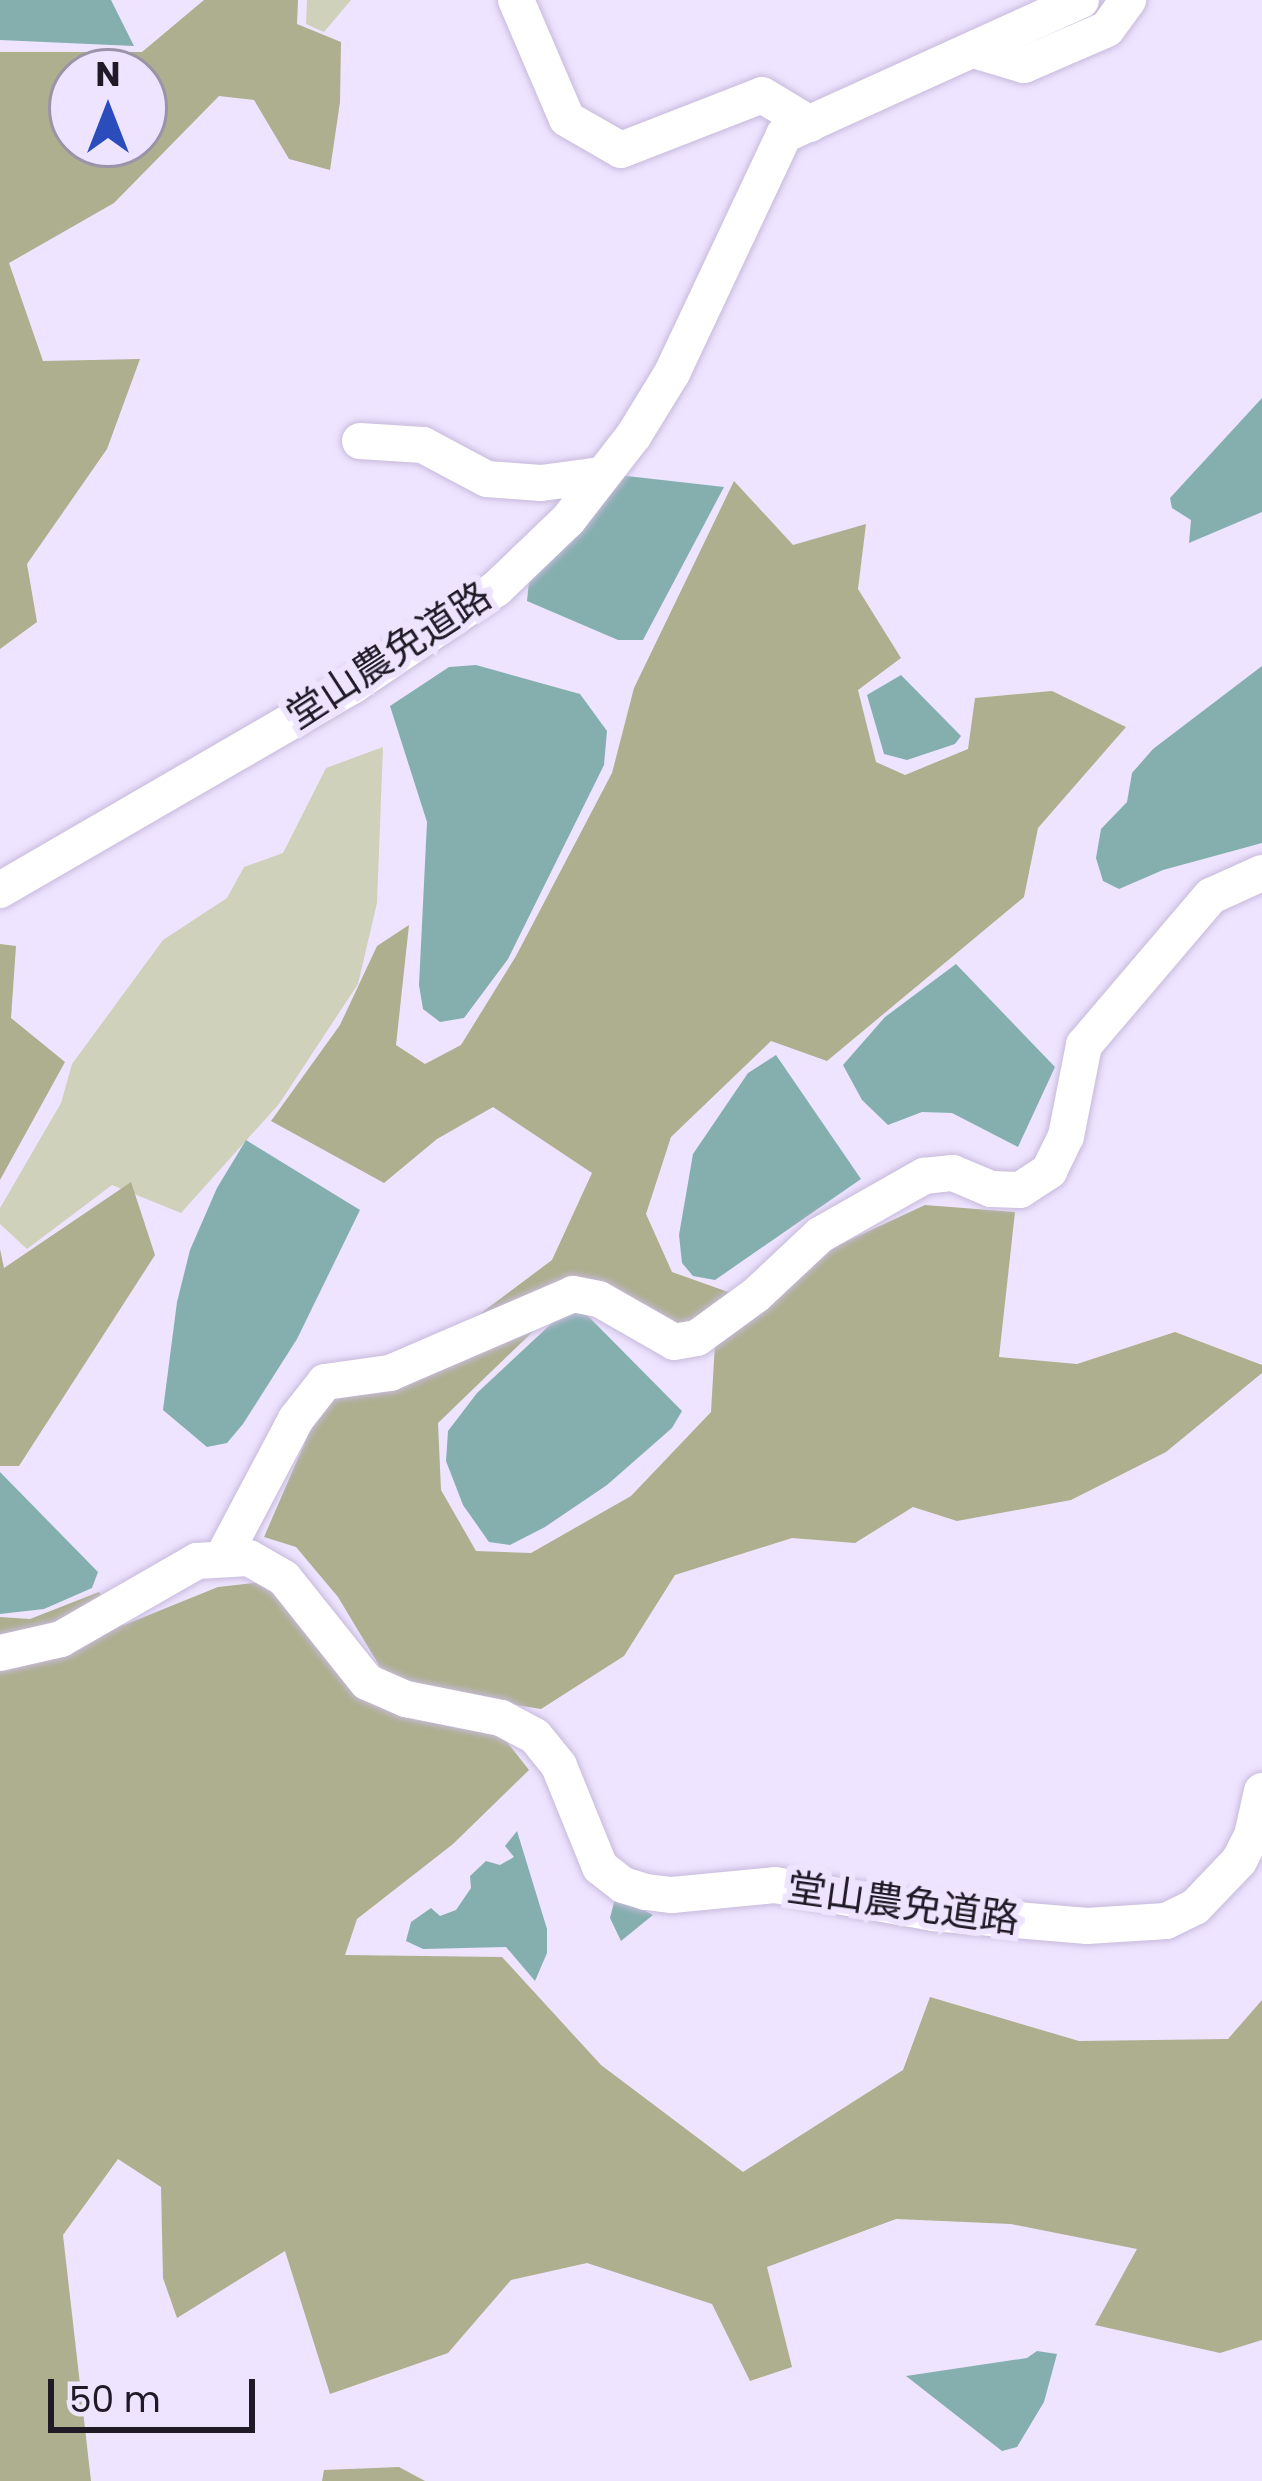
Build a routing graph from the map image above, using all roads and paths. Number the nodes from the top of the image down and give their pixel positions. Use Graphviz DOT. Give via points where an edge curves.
graph roads {
  1 [pos="516,0"];
  2 [pos="1081,0"];
  3 [pos="1128,0"];
  4 [pos="977,51"];
  5 [pos="797,129"];
  6 [pos="359,441"];
  7 [pos="602,475"];
  8 [pos="1262,873"];
  9 [pos="0,890"];
  10 [pos="223,1557"];
  11 [pos="0,1652"];
  12 [pos="1262,1791"];
  1 -- 5 [label="street" via="567,118 621,150 762,94"];
  2 -- 4 [label="street"];
  3 -- 4 [label="street" via="1107,28 1024,65"];
  4 -- 5 [label="street"];
  5 -- 7 [label="street, 堂山農免道路" via="672,373"];
  6 -- 7 [label="street" via="424,445 488,478 542,483"];
  7 -- 9 [label="street, 堂山農免道路" via="568,520 442,629"];
  8 -- 10 [label="street" via="1211,896 1084,1045 1066,1136 1048,1171 1020,1190 991,1189 953,1173 924,1176 820,1235 697,1338 674,1342 599,1299 573,1294 390,1373 325,1382 296,1419"];
  10 -- 11 [label="street" via="164,1577 61,1639"];
  10 -- 12 [label="street, 堂山農免道路" via="249,1558 284,1578 367,1682 406,1699 501,1718 535,1736 559,1766 600,1867 646,1892 775,1885 932,1913 1087,1926 1166,1921 1195,1907 1239,1861"];
}
